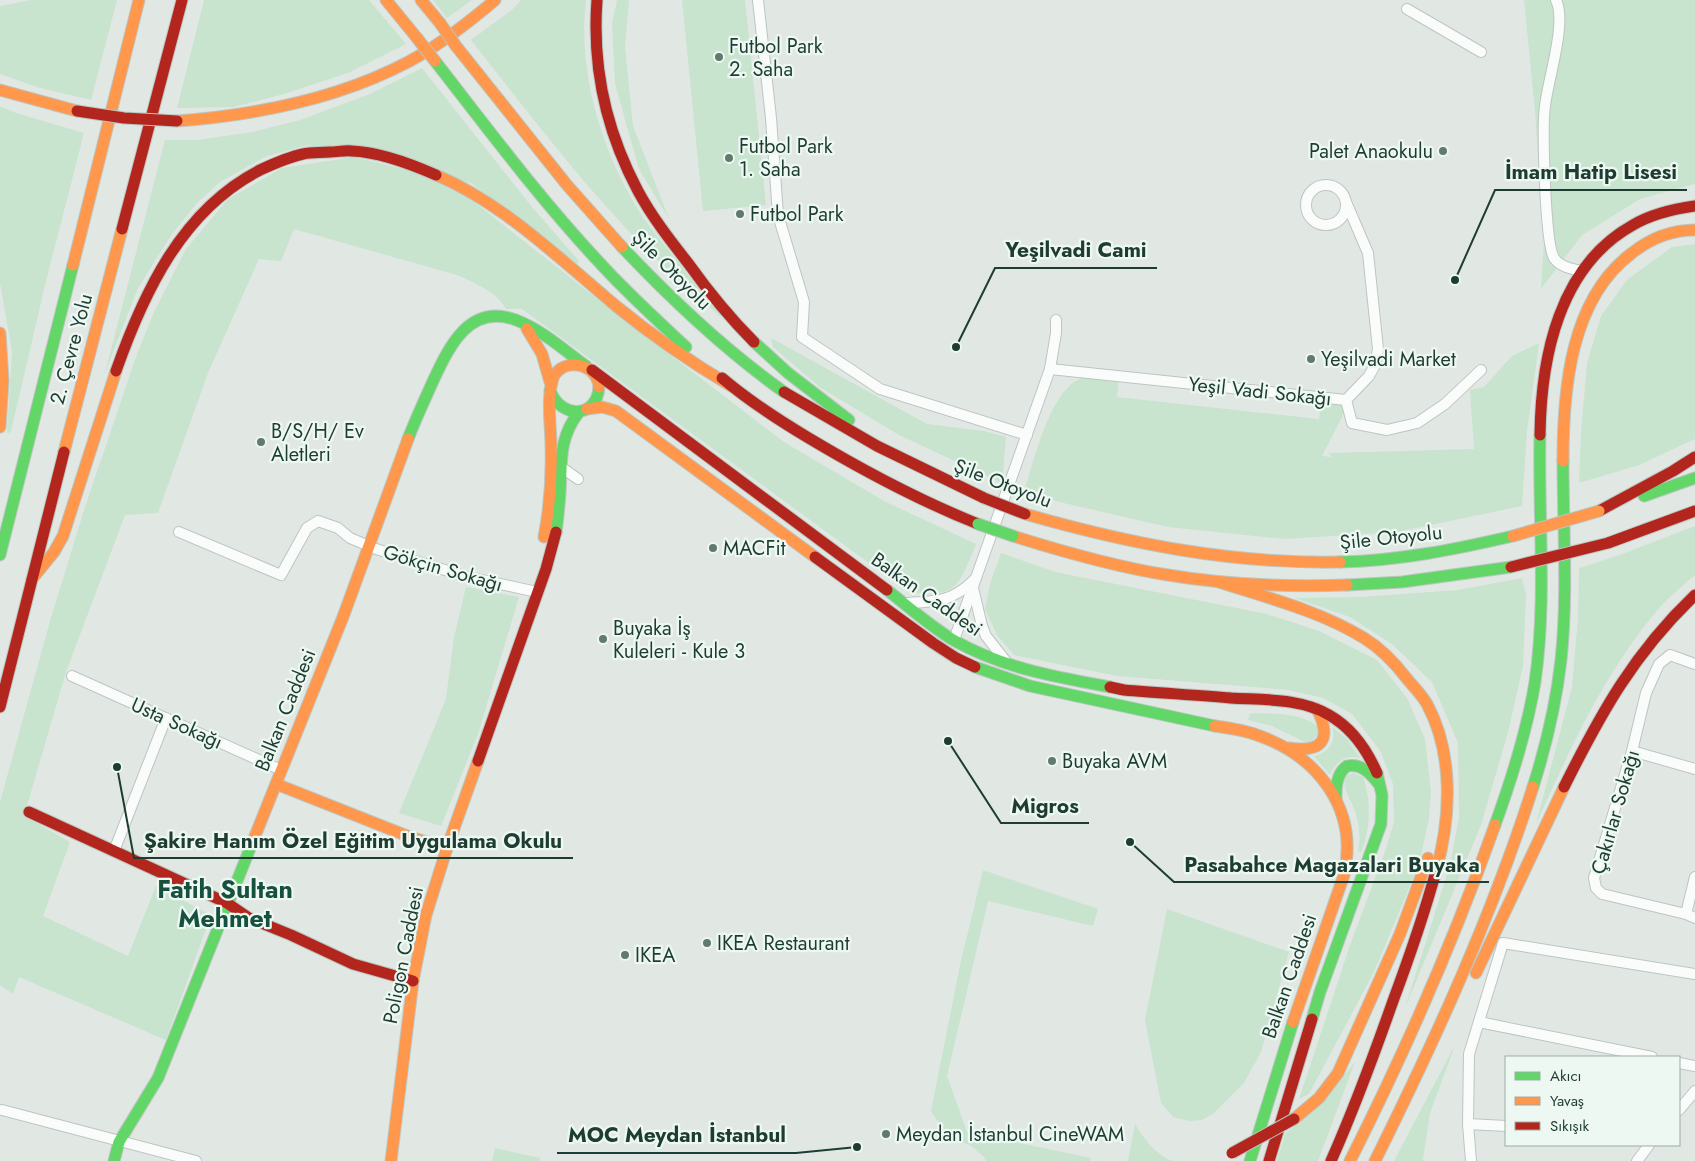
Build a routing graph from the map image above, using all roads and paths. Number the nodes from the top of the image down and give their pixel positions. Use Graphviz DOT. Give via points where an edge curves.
graph roads {
  1 [pos="139,0"];
  2 [pos="182,0"];
  3 [pos="386,0"];
  4 [pos="421,0"];
  5 [pos="495,0"];
  6 [pos="597,0"];
  7 [pos="758,0"];
  8 [pos="1556,0"];
  9 [pos="1407,9"];
  10 [pos="1481,52"];
  11 [pos="0,90"];
  12 [pos="1346,202"];
  13 [pos="1695,206"];
  14 [pos="1695,230"];
  15 [pos="1582,271"];
  16 [pos="1056,320"];
  17 [pos="522,323"];
  18 [pos="0,333"];
  19 [pos="589,368"];
  20 [pos="1050,369"];
  21 [pos="1481,370"];
  22 [pos="550,386"];
  23 [pos="731,386"];
  24 [pos="1346,400"];
  25 [pos="583,410"];
  26 [pos="0,427"];
  27 [pos="1027,435"];
  28 [pos="895,456"];
  29 [pos="1695,457"];
  30 [pos="561,467"];
  31 [pos="1695,478"];
  32 [pos="578,480"];
  33 [pos="1599,511"];
  34 [pos="1695,511"];
  35 [pos="1695,517"];
  36 [pos="1654,527"];
  37 [pos="179,532"];
  38 [pos="368,546"];
  39 [pos="0,555"];
  40 [pos="32,579"];
  41 [pos="975,582"];
  42 [pos="1219,582"];
  43 [pos="537,592"];
  44 [pos="1695,595"];
  45 [pos="905,603"];
  46 [pos="954,640"];
  47 [pos="948,654"];
  48 [pos="1695,664"];
  49 [pos="1009,665"];
  50 [pos="72,676"];
  51 [pos="0,707"];
  52 [pos="1317,709"];
  53 [pos="166,718"];
  54 [pos="1284,746"];
  55 [pos="1632,751"];
  56 [pos="1695,769"];
  57 [pos="281,770"];
  58 [pos="276,784"];
  59 [pos="1381,785"];
  60 [pos="1336,801"];
  61 [pos="29,812"];
  62 [pos="1446,821"];
  63 [pos="447,848"];
  64 [pos="114,851"];
  65 [pos="1695,877"];
  66 [pos="227,903"];
  67 [pos="1690,916"];
  68 [pos="1695,974"];
  69 [pos="413,981"];
  70 [pos="1479,1022"];
  71 [pos="1436,1037"];
  72 [pos="1647,1056"];
  73 [pos="1680,1063"];
  74 [pos="1695,1066"];
  75 [pos="1695,1091"];
  76 [pos="1680,1109"];
  77 [pos="2,1110"];
  78 [pos="1468,1124"];
  79 [pos="1505,1126"];
  80 [pos="119,1142"];
  81 [pos="1648,1146"];
  82 [pos="114,1161"];
  83 [pos="196,1161"];
  84 [pos="391,1161"];
  85 [pos="1223,1161"];
  86 [pos="1250,1161"];
  87 [pos="1268,1161"];
  88 [pos="1331,1161"];
  89 [pos="1350,1161"];
  90 [pos="1375,1161"];
  91 [pos="1471,1161"];
  92 [pos="1637,1161"];
  1 -- 39 [label="main road, 2. Çevre Yolu"];
  2 -- 40 [label="main road, 2. Çevre Yolu"];
  3 -- 23 [label="main road, bridge" via="585,248 687,348"];
  4 -- 28 [label="main road, Şile Otoyolu, bridge" via="568,186 610,235 677,303 782,391"];
  5 -- 11 [label="main road, bridge" via="469,24 415,58 381,74 329,93 224,118 177,121 124,118 77,111"];
  6 -- 28 [label="main road" via="594,20 598,72 610,130 626,169 652,215 721,308 768,356"];
  7 -- 27 [label="street" via="778,215 804,302 802,337 880,389"];
  8 -- 15 [label="street" via="1560,7 1559,24 1545,107 1544,164 1549,238 1554,258 1563,266"];
  9 -- 10 [label="street"];
  12 -- 12 [label="street, Yeşil Vadi Sokağı" via="1340,190 1328,184 1310,192 1306,204 1314,222 1328,225 1340,220"];
  12 -- 24 [label="street, Yeşil Vadi Sokağı" via="1368,253 1378,349 1375,366 1369,376"];
  13 -- 15 [label="main road" via="1645,217 1603,246"];
  14 -- 71 [label="main road" via="1659,236 1637,249 1610,273 1576,338 1565,408 1565,600 1551,723 1508,859"];
  15 -- 89 [label="main road" via="1555,326 1544,373 1539,644 1528,722 1498,820 1434,985"];
  16 -- 20 [label="street"];
  17 -- 19 [label="main road, Balkan Caddesi"];
  17 -- 22 [label="main road" via="544,357"];
  17 -- 38 [label="main road, Balkan Caddesi" via="490,316 475,321 454,342 410,430"];
  18 -- 26 [label="main road" via="3,381"];
  19 -- 22 [label="main road" via="579,364 564,365 553,375"];
  19 -- 25 [label="main road" via="596,376 599,391 593,404"];
  19 -- 45 [label="main road, Balkan Caddesi"];
  20 -- 24 [label="street, Yeşil Vadi Sokağı"];
  20 -- 27 [label="street"];
  21 -- 24 [label="street" via="1445,404 1417,423 1387,430 1352,423"];
  22 -- 25 [label="main road" via="556,405 571,412"];
  22 -- 43 [label="main road" via="550,494"];
  23 -- 40 [label="main road" via="654,337 522,228 475,194 418,166 385,156 356,151 303,154 248,175 198,216 174,246 143,303 132,331 61,541"];
  23 -- 42 [label="main road, Şile Otoyolu, bridge" via="862,470 905,493 978,524 1057,550 1136,570"];
  25 -- 30 [label="main road" via="564,436"];
  25 -- 47 [label="main road, Balkan Caddesi" via="604,406 616,411"];
  27 -- 41 [label="street"];
  28 -- 33 [label="main road, Şile Otoyolu, bridge" via="1025,514 1145,544 1214,556 1291,562 1389,558 1513,536"];
  29 -- 33 [label="main road"];
  30 -- 32 [label="street"];
  30 -- 43 [label="main road" via="554,540 546,575"];
  31 -- 33 [label="main road, Şile Otoyolu"];
  34 -- 36 [label="main road, Şile Otoyolu"];
  35 -- 36 [label="main road"];
  36 -- 42 [label="main road, Şile Otoyolu, bridge" via="1511,567 1399,582 1296,586"];
  37 -- 38 [label="street, Gökçin Sokağı" via="282,575 307,528 318,521 338,528"];
  38 -- 43 [label="street, Gökçin Sokağı" via="468,577"];
  38 -- 57 [label="main road, Balkan Caddesi"];
  40 -- 51 [label="main road, 2. Çevre Yolu"];
  41 -- 45 [label="street" via="938,602"];
  41 -- 46 [label="street"];
  41 -- 49 [label="street" via="986,636"];
  42 -- 62 [label="main road" via="1353,631 1383,651 1414,683 1432,712 1442,742 1448,795"];
  43 -- 63 [label="main road, Poligon Caddesi"];
  44 -- 71 [label="main road" via="1656,634 1615,691 1550,815 1472,982"];
  45 -- 46 [label="main road, Balkan Caddesi"];
  46 -- 47 [label="main road"];
  46 -- 49 [label="main road, Balkan Caddesi"];
  47 -- 54 [label="main road, Balkan Caddesi" via="985,672 1030,686 1255,734"];
  48 -- 55 [label="street, Çakırlar Sokağı" via="1670,655 1658,664 1646,693"];
  49 -- 52 [label="main road, Balkan Caddesi" via="1124,690 1286,702"];
  50 -- 53 [label="street, Usta Sokağı"];
  52 -- 54 [label="main road" via="1324,721 1326,735 1322,743 1314,749 1304,750"];
  52 -- 59 [label="main road, Balkan Caddesi" via="1350,730"];
  53 -- 57 [label="street, Usta Sokağı"];
  53 -- 64 [label="street"];
  54 -- 60 [label="main road" via="1314,767"];
  55 -- 56 [label="street"];
  55 -- 67 [label="street, Çakırlar Sokağı" via="1594,878 1596,888 1602,894"];
  57 -- 58 [label="main road, Balkan Caddesi"];
  58 -- 63 [label="main road" via="410,837"];
  58 -- 66 [label="main road, Balkan Caddesi"];
  59 -- 60 [label="main road" via="1359,766 1351,765 1338,774"];
  59 -- 87 [label="main road" via="1381,824 1320,992"];
  60 -- 86 [label="main road, Balkan Caddesi" via="1346,836 1345,868 1284,1048"];
  61 -- 64 [label="main road"];
  62 -- 85 [label="main road, bridge" via="1338,1072 1319,1098 1294,1119"];
  62 -- 88 [label="main road" via="1426,910"];
  63 -- 69 [label="main road, Poligon Caddesi" via="426,915"];
  64 -- 66 [label="main road"];
  65 -- 67 [label="street"];
  66 -- 69 [label="main road" via="249,918 353,964"];
  66 -- 80 [label="main road, Balkan Caddesi" via="158,1078"];
  68 -- 70 [label="street" via="1503,943"];
  69 -- 84 [label="main road, Poligon Caddesi"];
  70 -- 72 [label="street"];
  70 -- 78 [label="street" via="1469,1054"];
  71 -- 90 [label="main road"];
  73 -- 74 [label="street"];
  75 -- 76 [label="street"];
  77 -- 80 [label="street"];
  78 -- 79 [label="street"];
  78 -- 91 [label="street"];
  80 -- 82 [label="main road, Balkan Caddesi"];
  80 -- 83 [label="street"];
  81 -- 92 [label="street"];
}
